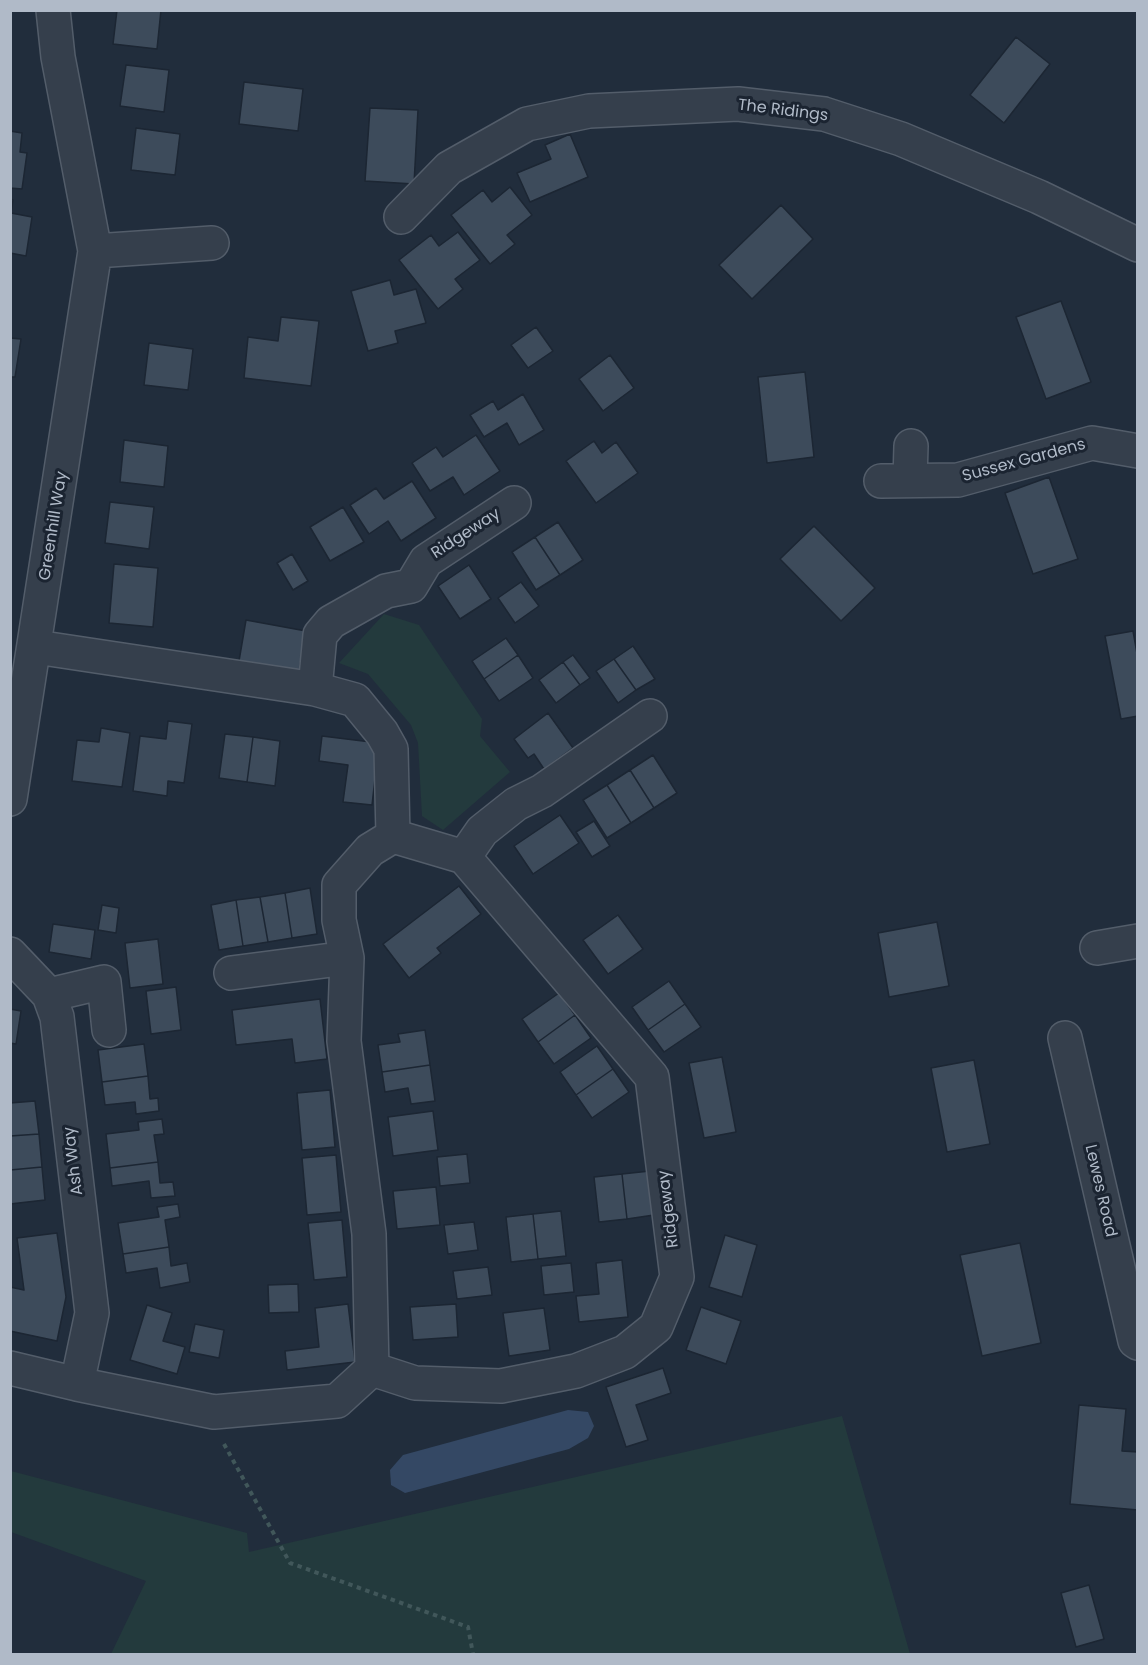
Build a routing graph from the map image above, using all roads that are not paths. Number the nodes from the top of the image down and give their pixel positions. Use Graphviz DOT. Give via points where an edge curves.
graph roads {
  1 [pos="53,10"];
  2 [pos="400,217"];
  3 [pos="212,243"];
  4 [pos="1137,245"];
  5 [pos="95,251"];
  6 [pos="911,446"];
  7 [pos="1137,451"];
  8 [pos="514,503"];
  9 [pos="36,647"];
  10 [pos="315,689"];
  11 [pos="650,716"];
  12 [pos="10,799"];
  13 [pos="393,836"];
  14 [pos="464,857"];
  15 [pos="1137,941"];
  16 [pos="1096,948"];
  17 [pos="10,954"];
  18 [pos="346,958"];
  19 [pos="231,973"];
  20 [pos="49,995"];
  21 [pos="109,1029"];
  22 [pos="1065,1038"];
  23 [pos="1137,1343"];
  24 [pos="10,1368"];
  25 [pos="372,1370"];
  26 [pos="77,1384"];
  1 -- 5 [label="street, Greenhill Way" via="58,57"];
  2 -- 4 [label="street, The Ridings" via="449,168 527,124 589,111 738,104 824,114 902,139 1039,197"];
  3 -- 5 [label="street"];
  5 -- 9 [label="street, Greenhill Way"];
  6 -- 7 [label="street, Sussex Gardens" via="895,480 958,480 1092,443"];
  8 -- 10 [label="street, Ridgeway" via="426,561 411,586 386,591 331,622 320,635"];
  9 -- 10 [label="street"];
  9 -- 12 [label="street, Greenhill Way"];
  10 -- 13 [label="street" via="355,700 391,749"];
  11 -- 14 [label="street" via="542,791 516,804 482,831"];
  13 -- 14 [label="street"];
  13 -- 18 [label="street" via="370,850 339,885 339,920"];
  14 -- 25 [label="street, Ridgeway" via="652,1077 677,1277 656,1327 626,1352 576,1371 501,1386 415,1383"];
  15 -- 16 [label="street"];
  17 -- 20 [label="street, Ash Way"];
  18 -- 19 [label="street"];
  18 -- 25 [label="street" via="344,1041 369,1234"];
  20 -- 21 [label="street" via="104,982"];
  20 -- 26 [label="street, Ash Way" via="57,1017 92,1313"];
  22 -- 23 [label="street, Lewes Road"];
  24 -- 26 [label="street"];
  25 -- 26 [label="street" via="336,1401 214,1412"];
}
